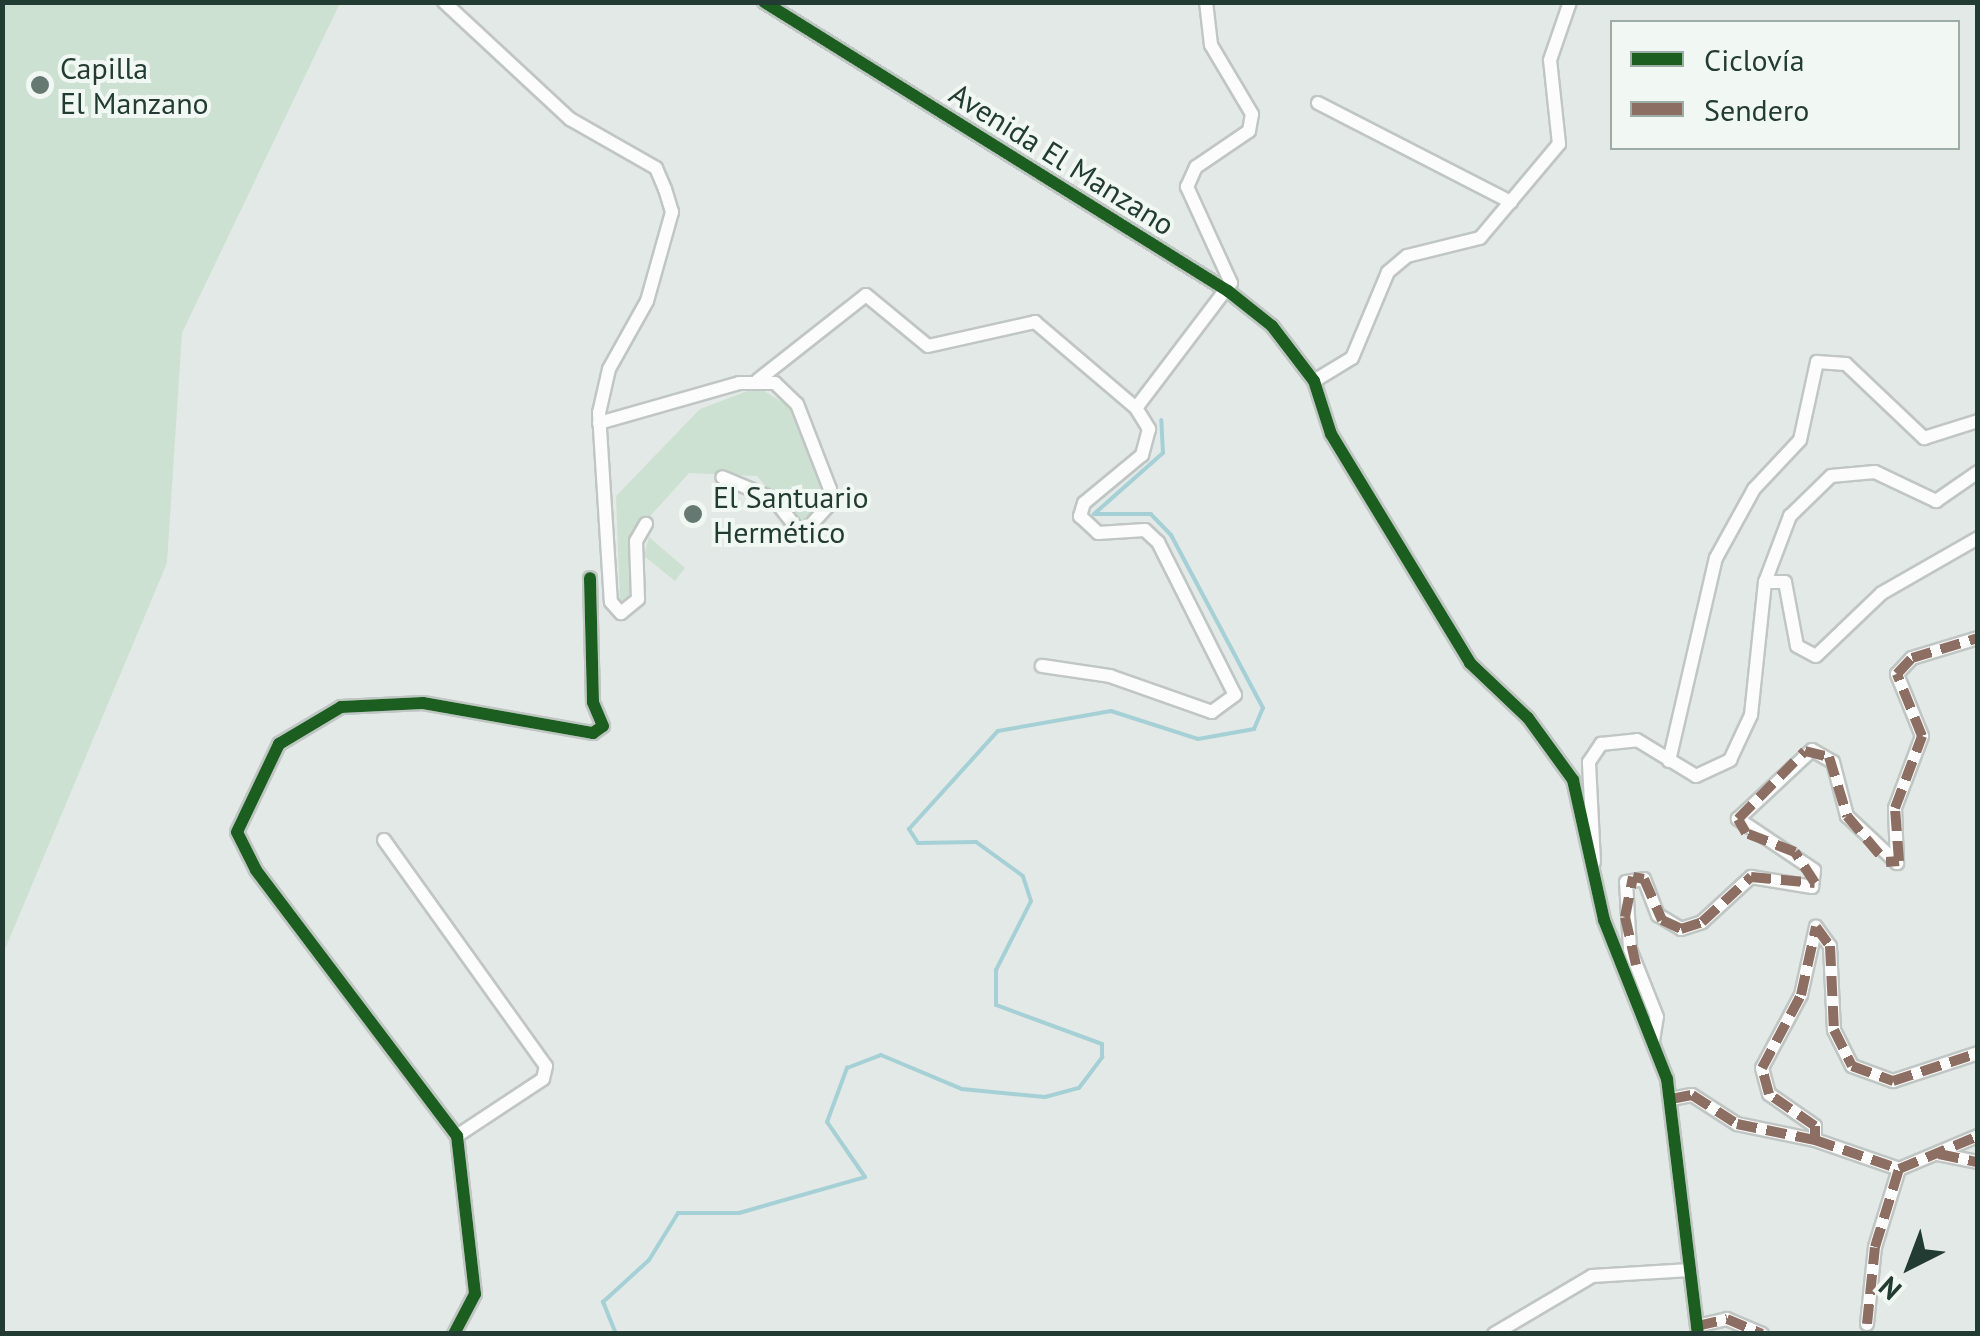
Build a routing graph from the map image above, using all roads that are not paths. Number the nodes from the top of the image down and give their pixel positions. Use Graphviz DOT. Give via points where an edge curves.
graph roads {
  1 [pos="444,2"];
  2 [pos="764,2"];
  3 [pos="1206,2"];
  4 [pos="1570,2"];
  5 [pos="1318,103"];
  6 [pos="1511,202"];
  7 [pos="1228,292"];
  8 [pos="758,380"];
  9 [pos="1314,382"];
  10 [pos="1136,408"];
  11 [pos="1978,421"];
  12 [pos="599,423"];
  13 [pos="1978,472"];
  14 [pos="722,477"];
  15 [pos="646,524"];
  16 [pos="1978,538"];
  17 [pos="590,578"];
  18 [pos="1765,582"];
  19 [pos="1978,638"];
  20 [pos="1042,666"];
  21 [pos="1669,761"];
  22 [pos="384,840"];
  23 [pos="1592,877"];
  24 [pos="1653,1041"];
  25 [pos="1978,1054"];
  26 [pos="1671,1100"];
  27 [pos="457,1136"];
  28 [pos="1978,1136"];
  29 [pos="1815,1140"];
  30 [pos="1938,1154"];
  31 [pos="1978,1162"];
  32 [pos="1899,1169"];
  33 [pos="1690,1270"];
  34 [pos="1867,1324"];
  35 [pos="1697,1330"];
  36 [pos="454,1334"];
  37 [pos="1494,1334"];
  38 [pos="1762,1334"];
  1 -- 12 [label="street" via="570,119 656,168 665,188 672,212 647,302 610,369"];
  2 -- 7 [label="street, Avenida El Manzano"];
  3 -- 7 [label="street" via="1211,45 1252,114 1249,131 1188,176 1231,274"];
  4 -- 6 [label="street" via="1550,60 1559,144"];
  5 -- 6 [label="street"];
  6 -- 9 [label="street" via="1480,238 1407,256 1388,272 1352,358"];
  7 -- 9 [label="street, Avenida El Manzano" via="1272,326"];
  7 -- 10 [label="street"];
  8 -- 10 [label="street" via="866,295 928,346 1035,322"];
  8 -- 12 [label="street"];
  8 -- 14 [label="street" via="797,404 830,488 827,507 802,535 774,499"];
  9 -- 23 [label="street, Avenida El Manzano" via="1331,434 1470,663 1562,757"];
  10 -- 20 [label="street" via="1149,430 1142,455 1084,503 1080,516 1098,533 1145,530 1158,542 1235,695 1212,712 1110,676"];
  11 -- 21 [label="street" via="1924,438 1846,364 1817,362 1800,440 1754,489 1716,558"];
  12 -- 15 [label="street" via="611,602 621,613 638,599 636,542"];
  13 -- 18 [label="street" via="1936,501 1875,472 1831,476 1790,516"];
  16 -- 18 [label="street" via="1882,593 1816,656 1797,646 1785,582"];
  17 -- 27 [label="street" via="593,702 603,726 593,734 422,704 341,707 279,744 237,832 256,870"];
  18 -- 21 [label="street" via="1745,733 1711,776"];
  19 -- 24 [label="street" via="1912,658 1897,674 1922,736 1895,808 1896,863 1847,816 1832,762 1812,750 1738,819 1746,833 1810,867 1812,886 1751,877 1702,922 1681,928 1658,914 1644,879 1626,882 1630,949 1657,1017"];
  21 -- 23 [label="street" via="1630,738 1596,749"];
  22 -- 27 [label="street" via="546,1066 543,1078"];
  23 -- 24 [label="street, Avenida El Manzano"];
  24 -- 26 [label="street"];
  25 -- 29 [label="street" via="1893,1082 1860,1072 1836,1040 1830,946 1812,928 1800,995 1762,1068 1769,1094 1815,1126"];
  26 -- 29 [label="street" via="1692,1096 1737,1124"];
  26 -- 33 [label="street"];
  27 -- 36 [label="street" via="475,1294"];
  28 -- 30 [label="street"];
  29 -- 32 [label="street"];
  30 -- 31 [label="street"];
  30 -- 32 [label="street"];
  32 -- 34 [label="street" via="1875,1247"];
  33 -- 35 [label="street"];
  33 -- 37 [label="street" via="1592,1276 1546,1312"];
  35 -- 38 [label="street" via="1727,1318"];
}
